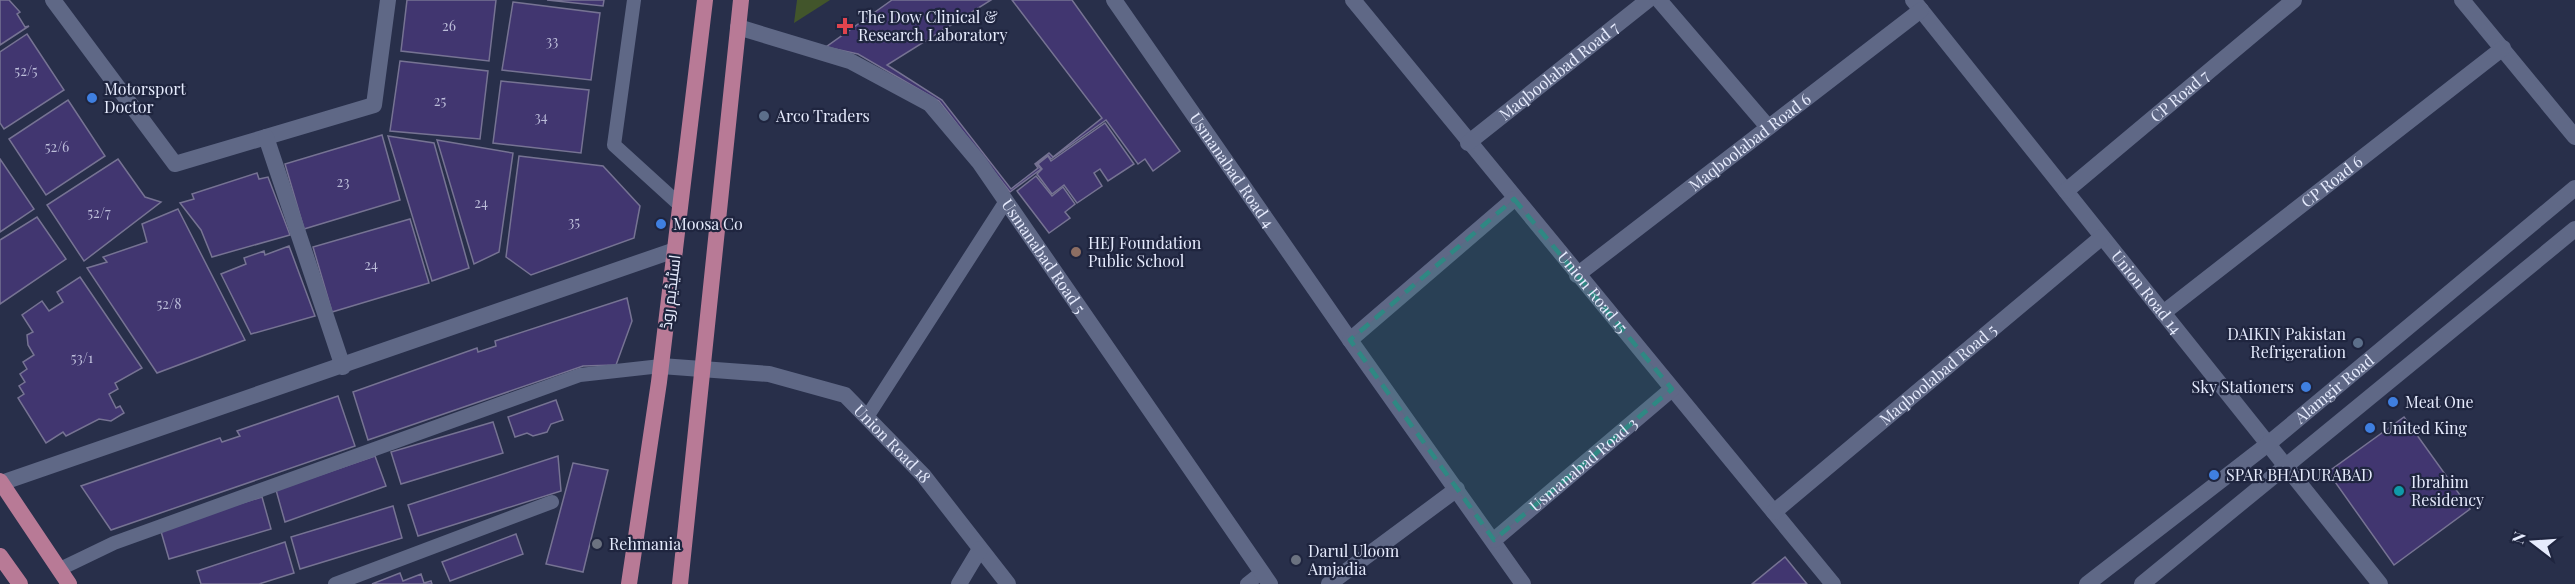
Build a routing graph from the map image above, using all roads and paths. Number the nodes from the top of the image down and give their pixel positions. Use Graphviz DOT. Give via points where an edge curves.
graph roads {
  1 [pos="53,0"];
  2 [pos="388,0"];
  3 [pos="633,0"];
  4 [pos="705,0"];
  5 [pos="741,0"];
  6 [pos="1114,0"];
  7 [pos="1648,0"];
  8 [pos="1659,0"];
  9 [pos="2294,0"];
  10 [pos="2462,0"];
  11 [pos="1355,1"];
  12 [pos="1916,5"];
  13 [pos="738,27"];
  14 [pos="2503,48"];
  15 [pos="1768,127"];
  16 [pos="266,137"];
  17 [pos="2575,137"];
  18 [pos="1468,143"];
  19 [pos="2575,188"];
  20 [pos="2066,191"];
  21 [pos="1514,199"];
  22 [pos="1006,201"];
  23 [pos="681,206"];
  24 [pos="2575,229"];
  25 [pos="2102,237"];
  26 [pos="675,250"];
  27 [pos="1577,275"];
  28 [pos="2163,313"];
  29 [pos="1350,340"];
  30 [pos="661,366"];
  31 [pos="343,367"];
  32 [pos="702,367"];
  33 [pos="1672,389"];
  34 [pos="867,417"];
  35 [pos="2268,444"];
  36 [pos="2284,465"];
  37 [pos="1,482"];
  38 [pos="1457,489"];
  39 [pos="552,501"];
  40 [pos="1774,512"];
  41 [pos="1494,540"];
  42 [pos="980,549"];
  43 [pos="0,556"];
  44 [pos="60,569"];
  45 [pos="1266,578"];
  46 [pos="20,584"];
  47 [pos="69,584"];
  48 [pos="335,584"];
  49 [pos="629,584"];
  50 [pos="680,584"];
  51 [pos="958,584"];
  52 [pos="1008,584"];
  53 [pos="1247,584"];
  54 [pos="1329,584"];
  55 [pos="1523,584"];
  56 [pos="1833,584"];
  57 [pos="2087,584"];
  58 [pos="2142,584"];
  59 [pos="2380,584"];
  1 -- 16 [label="street" via="176,164"];
  2 -- 16 [label="street" via="374,105"];
  3 -- 23 [label="lane" via="614,145"];
  4 -- 23 [label="main road, اسٹیڈیم روڈ"];
  5 -- 13 [label="main road"];
  6 -- 29 [label="street, Usmanabad Road 4"];
  7 -- 18 [label="street, Maqboolabad Road 7"];
  8 -- 15 [label="street"];
  9 -- 20 [label="street, CP Road 7"];
  10 -- 14 [label="street"];
  11 -- 18 [label="street, Union Road 15"];
  12 -- 15 [label="street, Maqboolabad Road 6"];
  12 -- 20 [label="street, Union Road 14"];
  13 -- 22 [label="street, Usmanabad Road 5" via="850,61 930,104"];
  13 -- 32 [label="main road"];
  14 -- 17 [label="street"];
  14 -- 28 [label="street, CP Road 6"];
  15 -- 27 [label="street, Maqboolabad Road 6"];
  16 -- 31 [label="street"];
  18 -- 21 [label="street, Union Road 15"];
  19 -- 35 [label="street, Alamgir Road"];
  20 -- 25 [label="street, Union Road 14"];
  21 -- 27 [label="street, Union Road 15"];
  21 -- 29 [label="street"];
  22 -- 34 [label="lane"];
  22 -- 45 [label="street, Usmanabad Road 5"];
  23 -- 26 [label="main road, اسٹیڈیم روڈ"];
  24 -- 36 [label="street, Alamgir Road"];
  25 -- 28 [label="street, Union Road 14"];
  25 -- 40 [label="street, Maqboolabad Road 5"];
  26 -- 30 [label="main road, اسٹیڈیم روڈ"];
  26 -- 31 [label="street"];
  27 -- 33 [label="street, Union Road 15"];
  28 -- 35 [label="street, Union Road 14"];
  29 -- 38 [label="street, Usmanabad Road 4"];
  30 -- 32 [label="street, Union Road 18"];
  30 -- 44 [label="lane" via="580,375 114,543"];
  30 -- 49 [label="main road, اسٹیڈیم روڈ"];
  31 -- 37 [label="street"];
  32 -- 34 [label="street, Union Road 18" via="769,374 845,395"];
  32 -- 50 [label="main road"];
  33 -- 40 [label="street, Union Road 15"];
  33 -- 41 [label="street, Usmanabad Road 3"];
  34 -- 42 [label="street, Union Road 18" via="923,475"];
  35 -- 36 [label="street, Union Road 14"];
  35 -- 57 [label="street, Alamgir Road"];
  36 -- 58 [label="street, Alamgir Road"];
  36 -- 59 [label="street, Union Road 14"];
  37 -- 44 [label="main road"];
  38 -- 41 [label="street, Usmanabad Road 4"];
  38 -- 54 [label="street"];
  39 -- 48 [label="lane"];
  40 -- 56 [label="street, Union Road 15"];
  41 -- 55 [label="street, Usmanabad Road 4"];
  42 -- 51 [label="street"];
  42 -- 52 [label="street, Union Road 18"];
  43 -- 46 [label="main road"];
  44 -- 47 [label="main road"];
  45 -- 53 [label="lane"];
}
